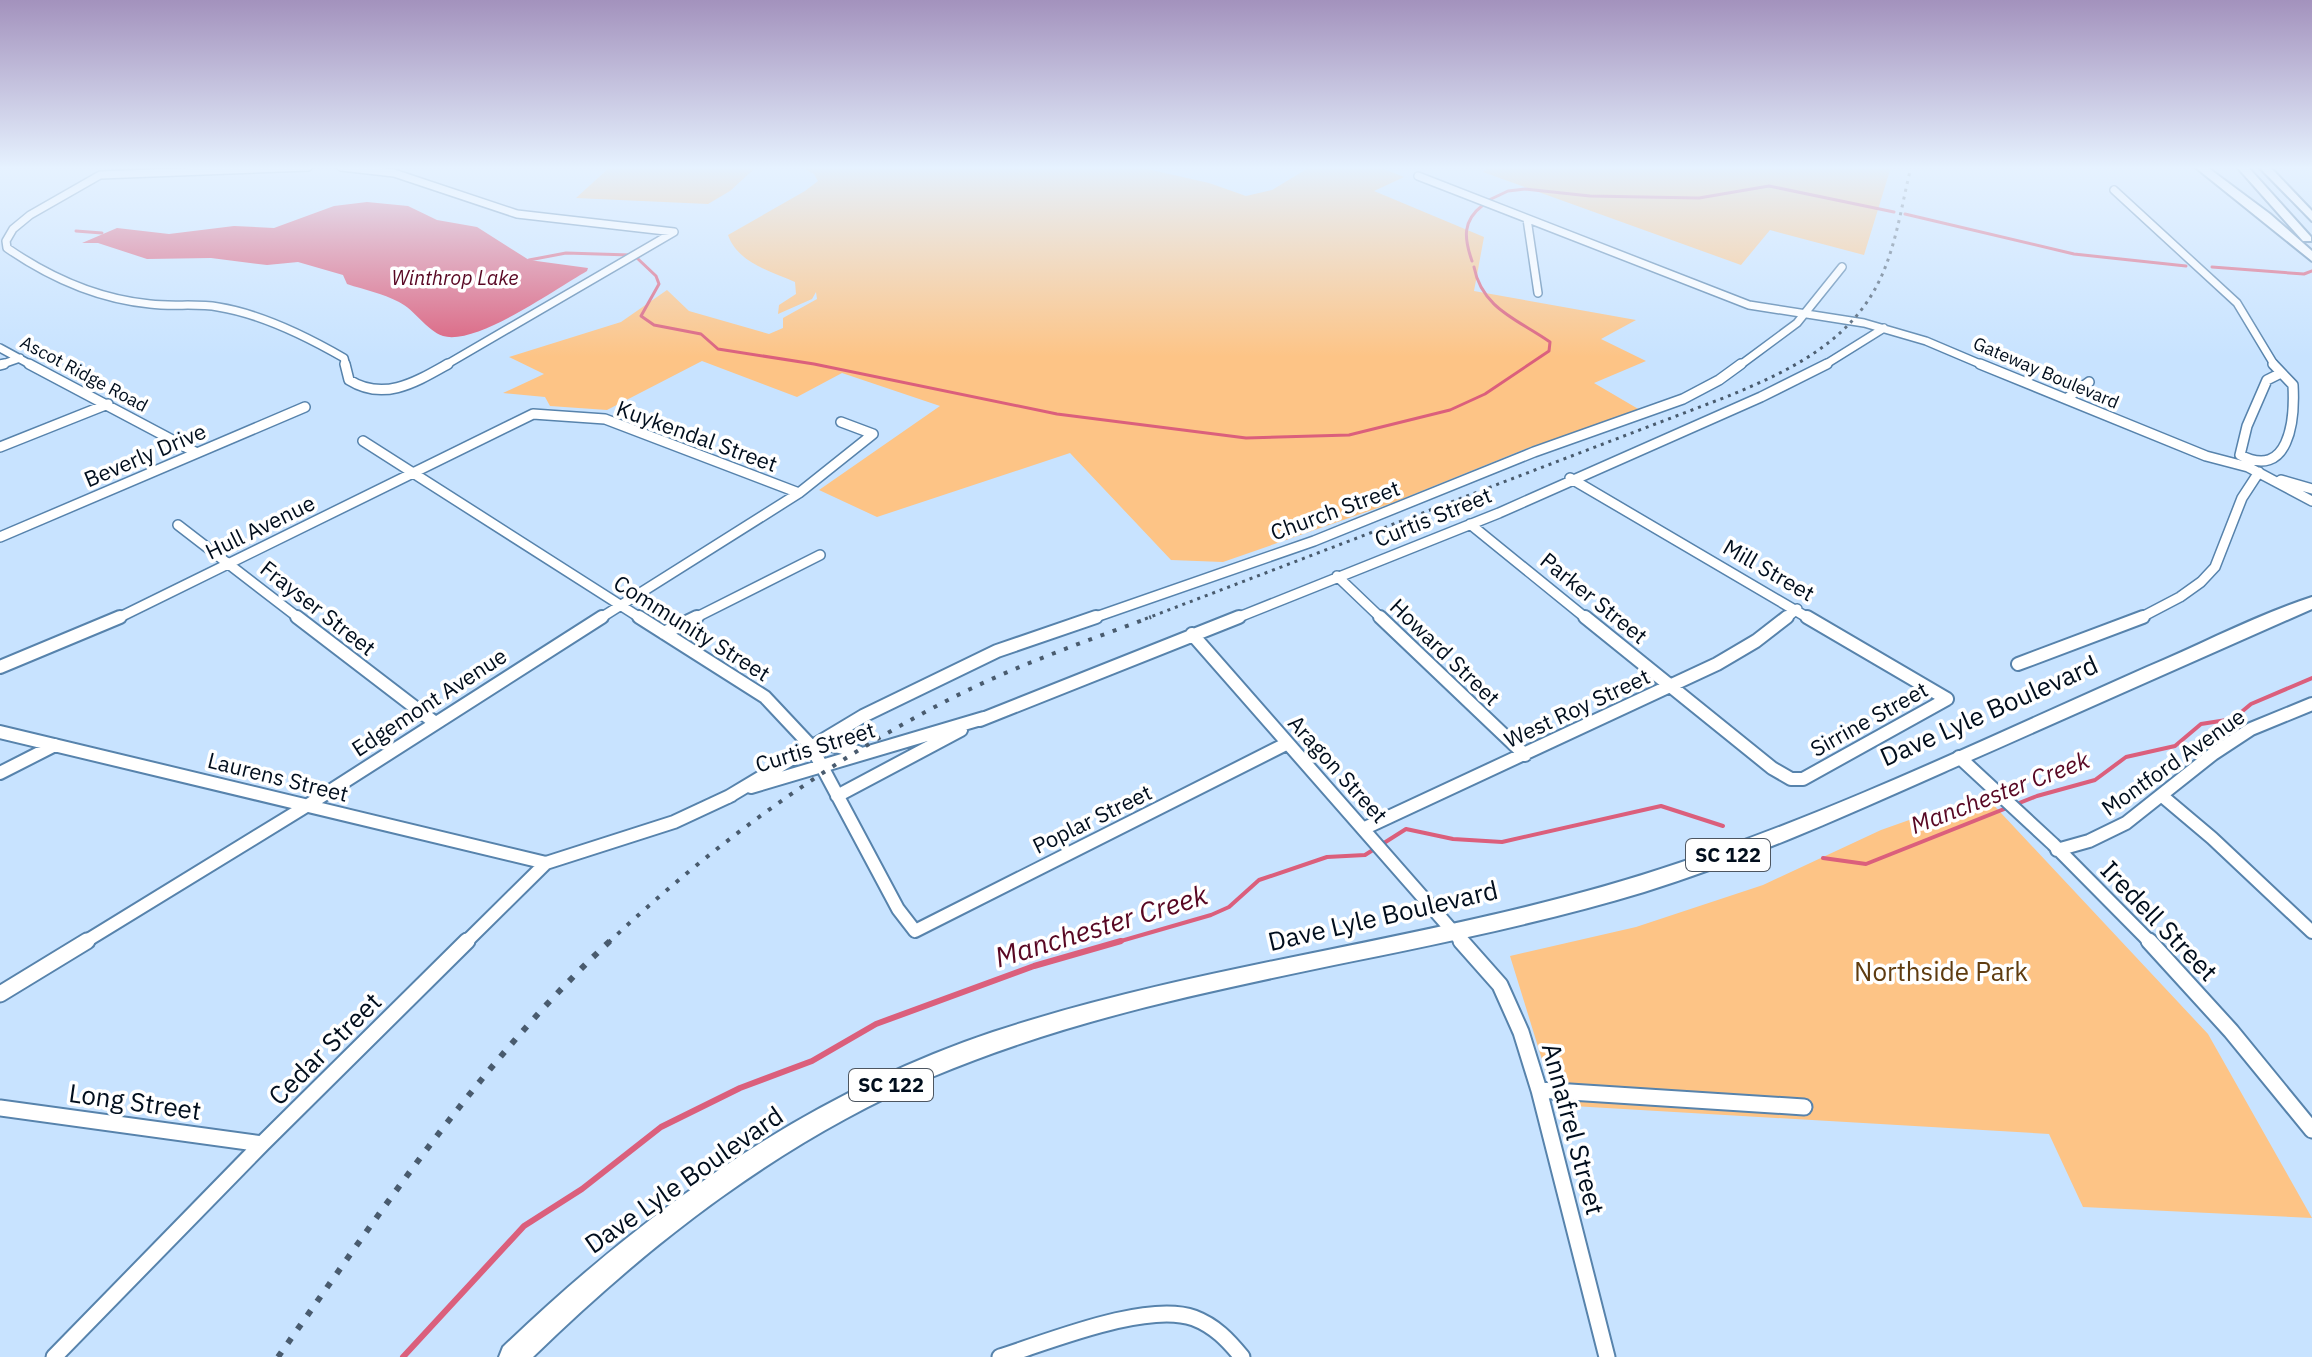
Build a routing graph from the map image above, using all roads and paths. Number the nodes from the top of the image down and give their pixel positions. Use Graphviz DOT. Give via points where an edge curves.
graph roads {
  1 [pos="12,230"];
  2 [pos="659,230"];
  3 [pos="1529,230"];
  4 [pos="1556,230"];
  5 [pos="2158,230"];
  6 [pos="2282,230"];
  7 [pos="2312,257"];
  8 [pos="1842,267"];
  9 [pos="1538,293"];
  10 [pos="1805,314"];
  11 [pos="1884,328"];
  12 [pos="0,348"];
  13 [pos="20,358"];
  14 [pos="0,365"];
  15 [pos="2279,374"];
  16 [pos="2089,382"];
  17 [pos="2066,399"];
  18 [pos="108,404"];
  19 [pos="305,407"];
  20 [pos="533,414"];
  21 [pos="841,422"];
  22 [pos="363,441"];
  23 [pos="0,447"];
  24 [pos="195,452"];
  25 [pos="2249,465"];
  26 [pos="414,473"];
  27 [pos="2264,475"];
  28 [pos="1570,478"];
  29 [pos="2312,489"];
  30 [pos="799,493"];
  31 [pos="2312,501"];
  32 [pos="1470,524"];
  33 [pos="178,525"];
  34 [pos="0,537"];
  35 [pos="820,555"];
  36 [pos="229,564"];
  37 [pos="1337,576"];
  38 [pos="2312,602"];
  39 [pos="619,606"];
  40 [pos="1797,609"];
  41 [pos="664,633"];
  42 [pos="1192,634"];
  43 [pos="2018,664"];
  44 [pos="0,667"];
  45 [pos="1671,686"];
  46 [pos="1947,699"];
  47 [pos="2312,704"];
  48 [pos="984,718"];
  49 [pos="434,722"];
  50 [pos="838,730"];
  51 [pos="0,732"];
  52 [pos="1286,744"];
  53 [pos="55,745"];
  54 [pos="811,746"];
  55 [pos="858,754"];
  56 [pos="1525,755"];
  57 [pos="1959,757"];
  58 [pos="822,764"];
  59 [pos="0,773"];
  60 [pos="1811,774"];
  61 [pos="782,776"];
  62 [pos="2161,795"];
  63 [pos="837,796"];
  64 [pos="728,797"];
  65 [pos="308,805"];
  66 [pos="661,826"];
  67 [pos="1365,828"];
  68 [pos="2057,850"];
  69 [pos="546,863"];
  70 [pos="915,931"];
  71 [pos="1455,931"];
  72 [pos="2312,932"];
  73 [pos="0,994"];
  74 [pos="1539,1090"];
  75 [pos="1804,1107"];
  76 [pos="0,1108"];
  77 [pos="2312,1130"];
  78 [pos="262,1144"];
  79 [pos="54,1357"];
  80 [pos="513,1357"];
  81 [pos="1000,1357"];
  82 [pos="1242,1357"];
  83 [pos="1607,1357"];
  1 -- 2 [label="street" via="7,248 22,259 119,301 216,307 255,317 323,345 344,358 349,380 356,386 382,390 411,385 674,232"];
  3 -- 9 [label="street"];
  4 -- 10 [label="street, Gateway Boulevard" via="1730,298"];
  5 -- 15 [label="street" via="2237,303"];
  6 -- 7 [label="main road"];
  8 -- 10 [label="street, Church Street"];
  10 -- 11 [label="street, Gateway Boulevard"];
  10 -- 50 [label="street, Church Street" via="1753,357 1683,399 1534,452 1314,541 1035,636 940,676"];
  11 -- 17 [label="street, Gateway Boulevard"];
  11 -- 28 [label="street, Curtis Street" via="1852,351 1757,400"];
  12 -- 13 [label="street, Ascot Ridge Road"];
  13 -- 14 [label="street"];
  13 -- 18 [label="street, Ascot Ridge Road"];
  15 -- 25 [label="street" via="2267,380 2247,426 2240,455"];
  15 -- 25 [label="street" via="2293,385 2291,431 2278,456 2266,464"];
  16 -- 17 [label="street"];
  17 -- 25 [label="street, Gateway Boulevard" via="2206,456"];
  18 -- 23 [label="street"];
  18 -- 24 [label="street, Ascot Ridge Road"];
  19 -- 24 [label="street, Beverly Drive"];
  20 -- 26 [label="street, Hull Avenue"];
  20 -- 30 [label="street, Kuykendal Street" via="605,419"];
  21 -- 30 [label="street, Edgemont Avenue" via="873,434"];
  22 -- 26 [label="street, Community Street"];
  24 -- 34 [label="street, Beverly Drive"];
  25 -- 27 [label="street, Gateway Boulevard"];
  26 -- 36 [label="street, Hull Avenue"];
  26 -- 39 [label="street, Community Street"];
  27 -- 29 [label="street, Gateway Boulevard"];
  27 -- 31 [label="street, Gateway Boulevard"];
  27 -- 43 [label="street" via="2242,498 2231,535 2200,586 2100,634"];
  28 -- 32 [label="street, Curtis Street"];
  28 -- 40 [label="street, Mill Street"];
  30 -- 39 [label="street, Edgemont Avenue"];
  32 -- 37 [label="street, Curtis Street"];
  32 -- 45 [label="street, Parker Street"];
  33 -- 36 [label="street, Frayser Street"];
  35 -- 41 [label="street"];
  36 -- 44 [label="street, Hull Avenue" via="146,606"];
  36 -- 49 [label="street, Frayser Street"];
  37 -- 42 [label="street, Curtis Street"];
  37 -- 56 [label="street, Howard Street"];
  38 -- 57 [label="main road, Dave Lyle Boulevard / SC 122"];
  39 -- 41 [label="street, Community Street"];
  39 -- 49 [label="street, Edgemont Avenue"];
  40 -- 45 [label="street, West Roy Street" via="1756,641"];
  40 -- 46 [label="street, Mill Street"];
  41 -- 54 [label="street, Community Street" via="765,697"];
  42 -- 48 [label="street, Curtis Street"];
  42 -- 52 [label="street, Aragon Street"];
  45 -- 56 [label="street, West Roy Street"];
  45 -- 60 [label="street, Parker Street" via="1772,768 1791,779"];
  46 -- 60 [label="street, Sirrine Street"];
  47 -- 62 [label="street, Montford Avenue" via="2251,729"];
  48 -- 55 [label="street, Curtis Street"];
  48 -- 63 [label="street, Curtis Street"];
  49 -- 65 [label="street, Edgemont Avenue"];
  50 -- 54 [label="street, Church Street"];
  50 -- 55 [label="street" via="832,745"];
  51 -- 53 [label="street, Laurens Street"];
  52 -- 67 [label="street, Aragon Street"];
  52 -- 70 [label="street, Poplar Street"];
  53 -- 59 [label="street"];
  53 -- 65 [label="street, Laurens Street"];
  54 -- 55 [label="street" via="834,754"];
  54 -- 58 [label="street, Community Street"];
  54 -- 61 [label="street" via="807,760"];
  54 -- 64 [label="street, Church Street"];
  55 -- 58 [label="street, Curtis Street"];
  56 -- 67 [label="street, West Roy Street"];
  57 -- 68 [label="street, Iredell Street"];
  57 -- 71 [label="main road, Dave Lyle Boulevard / SC 122" via="1714,860 1567,906"];
  58 -- 61 [label="street, Curtis Street"];
  58 -- 63 [label="street, Community Street"];
  61 -- 64 [label="street, Curtis Street"];
  62 -- 68 [label="street, Montford Avenue" via="2126,823"];
  62 -- 72 [label="street"];
  63 -- 70 [label="street, Community Street"];
  64 -- 66 [label="street, Curtis Street"];
  65 -- 69 [label="street, Laurens Street"];
  65 -- 73 [label="street, Edgemont Avenue"];
  66 -- 69 [label="street, Cedar Street"];
  67 -- 71 [label="street, Aragon Street"];
  68 -- 77 [label="street, Iredell Street" via="2194,989"];
  69 -- 78 [label="street, Cedar Street"];
  71 -- 74 [label="street, Annafrel Street" via="1500,985"];
  71 -- 80 [label="main road, Dave Lyle Boulevard / SC 122" via="1088,1015 924,1070 816,1124 742,1169 597,1278"];
  74 -- 75 [label="street"];
  74 -- 83 [label="street, Annafrel Street"];
  76 -- 78 [label="street, Long Street"];
  78 -- 79 [label="street, Cedar Street"];
  81 -- 82 [label="street" via="1124,1318 1167,1312 1198,1319"];
}
